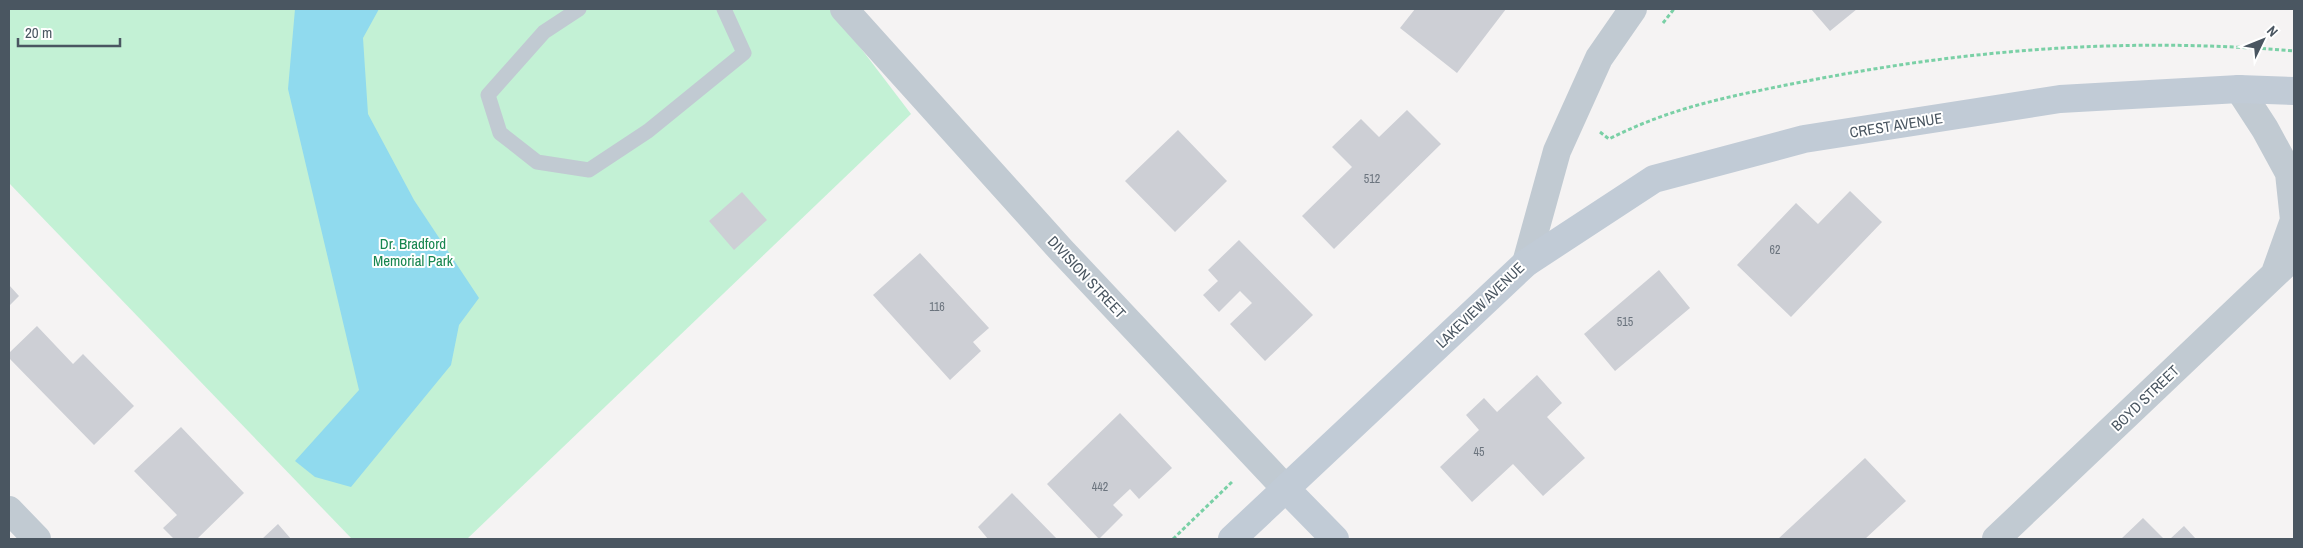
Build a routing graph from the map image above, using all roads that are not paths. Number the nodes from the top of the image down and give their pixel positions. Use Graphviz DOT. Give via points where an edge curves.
graph roads {
  1 [pos="579,9"];
  2 [pos="724,9"];
  3 [pos="844,9"];
  4 [pos="1634,9"];
  5 [pos="2239,89"];
  6 [pos="2294,90"];
  7 [pos="2294,256"];
  8 [pos="1526,263"];
  9 [pos="2275,275"];
  10 [pos="1286,489"];
  11 [pos="9,510"];
  12 [pos="37,539"];
  13 [pos="1232,539"];
  14 [pos="1335,539"];
  15 [pos="1996,539"];
  1 -- 2 [label="lane" via="544,32 488,95 500,133 537,162 588,170 648,131 744,53"];
  3 -- 10 [label="street, DIVISION STREET" via="1062,251"];
  4 -- 8 [label="street, LAKEVIEW AVENUE" via="1600,58 1557,151"];
  5 -- 6 [label="street, CREST AVENUE"];
  5 -- 8 [label="street, CREST AVENUE" via="2060,99 1804,139 1654,179"];
  5 -- 9 [label="street" via="2289,173 2294,220"];
  7 -- 9 [label="street, BOYD STREET"];
  8 -- 10 [label="street, LAKEVIEW AVENUE"];
  9 -- 15 [label="street, BOYD STREET"];
  10 -- 13 [label="street, LAKEVIEW AVENUE"];
  10 -- 14 [label="street, DIVISION STREET"];
  11 -- 12 [label="street"];
}
